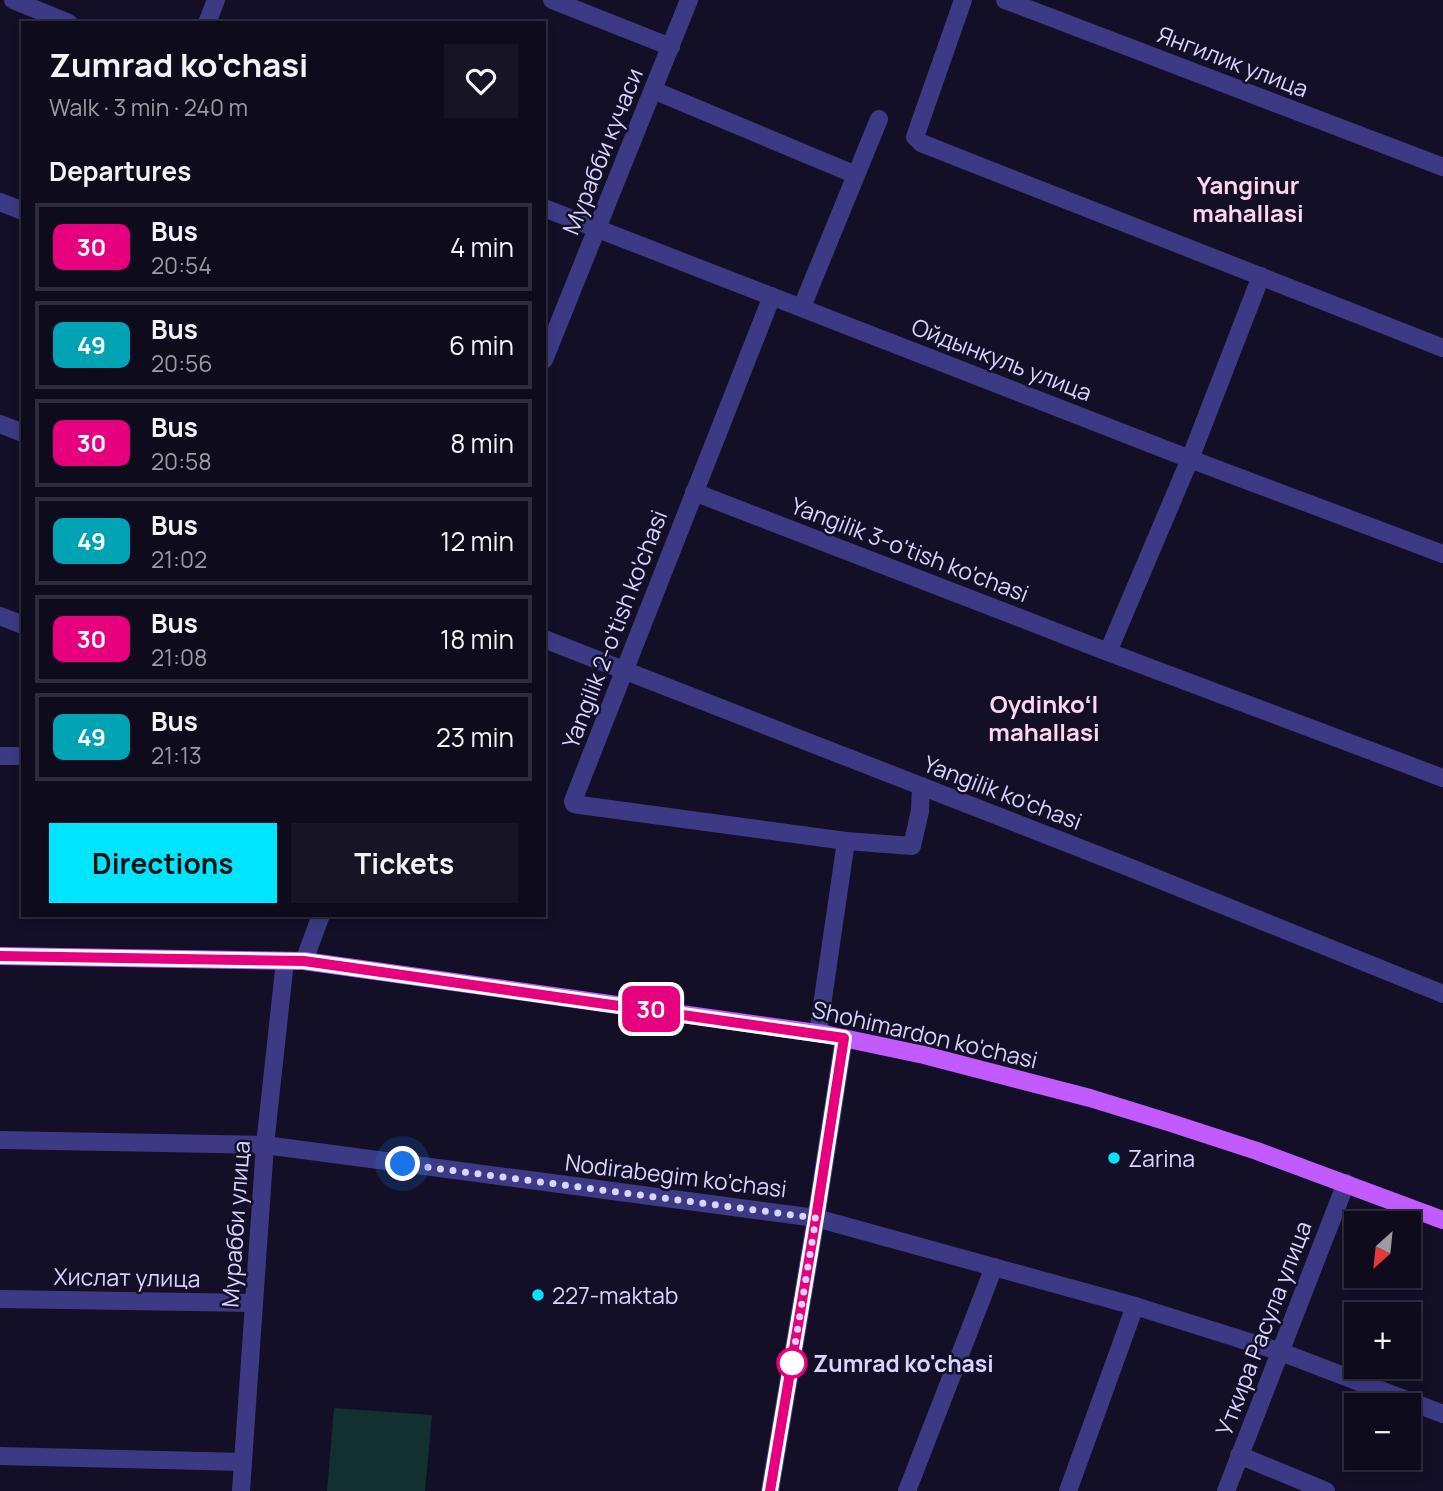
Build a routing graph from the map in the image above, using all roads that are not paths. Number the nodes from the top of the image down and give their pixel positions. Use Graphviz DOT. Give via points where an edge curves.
graph roads {
  1 [pos="13,0"];
  2 [pos="216,0"];
  3 [pos="552,0"];
  4 [pos="690,0"];
  5 [pos="963,0"];
  6 [pos="1005,0"];
  7 [pos="64,21"];
  8 [pos="208,21"];
  9 [pos="671,47"];
  10 [pos="653,90"];
  11 [pos="879,119"];
  12 [pos="1442,165"];
  13 [pos="856,175"];
  14 [pos="0,202"];
  15 [pos="546,209"];
  16 [pos="21,210"];
  17 [pos="597,228"];
  18 [pos="1261,276"];
  19 [pos="772,296"];
  20 [pos="802,307"];
  21 [pos="1443,348"];
  22 [pos="546,355"];
  23 [pos="0,424"];
  24 [pos="21,432"];
  25 [pos="1190,458"];
  26 [pos="694,492"];
  27 [pos="1443,554"];
  28 [pos="0,616"];
  29 [pos="21,624"];
  30 [pos="546,640"];
  31 [pos="1108,652"];
  32 [pos="624,670"];
  33 [pos="0,756"];
  34 [pos="21,756"];
  35 [pos="1443,778"];
  36 [pos="921,786"];
  37 [pos="846,842"];
  38 [pos="320,917"];
  39 [pos="0,956"];
  40 [pos="285,961"];
  41 [pos="304,961"];
  42 [pos="1443,995"];
  43 [pos="818,1033"];
  44 [pos="844,1038"];
  45 [pos="0,1140"];
  46 [pos="265,1145"];
  47 [pos="1346,1183"];
  48 [pos="816,1218"];
  49 [pos="1443,1220"];
  50 [pos="994,1268"];
  51 [pos="0,1299"];
  52 [pos="254,1303"];
  53 [pos="1135,1306"];
  54 [pos="1281,1352"];
  55 [pos="1443,1414"];
  56 [pos="1239,1455"];
  57 [pos="0,1456"];
  58 [pos="243,1462"];
  59 [pos="240,1491"];
  60 [pos="770,1491"];
  61 [pos="908,1491"];
  62 [pos="1068,1491"];
  63 [pos="1226,1491"];
  64 [pos="1326,1491"];
  1 -- 7 [label="street"];
  2 -- 8 [label="street"];
  3 -- 9 [label="street"];
  4 -- 9 [label="street, Мурабби кучаси"];
  5 -- 18 [label="street" via="916,139"];
  6 -- 12 [label="street, Янгилик улица"];
  9 -- 10 [label="street, Мурабби кучаси"];
  10 -- 13 [label="street"];
  10 -- 17 [label="street, Мурабби кучаси"];
  11 -- 13 [label="street"];
  13 -- 20 [label="street"];
  14 -- 16 [label="street"];
  15 -- 17 [label="street, Ойдынкуль улица"];
  17 -- 19 [label="street, Ойдынкуль улица"];
  17 -- 22 [label="street, Мурабби кучаси"];
  18 -- 21 [label="street"];
  18 -- 25 [label="street"];
  19 -- 20 [label="street, Ойдынкуль улица"];
  19 -- 26 [label="street, Yangilik 2-o'tish ko'chasi"];
  20 -- 25 [label="street, Ойдынкуль улица"];
  23 -- 24 [label="street"];
  25 -- 27 [label="street, Ойдынкуль улица"];
  25 -- 31 [label="street"];
  26 -- 31 [label="street, Yangilik 3-o'tish ko'chasi"];
  26 -- 32 [label="street, Yangilik 2-o'tish ko'chasi"];
  28 -- 29 [label="street"];
  30 -- 32 [label="street, Yangilik ko'chasi"];
  31 -- 35 [label="street, Yangilik 3-o'tish ko'chasi"];
  32 -- 36 [label="street, Yangilik ko'chasi"];
  32 -- 37 [label="street, Yangilik 2-o'tish ko'chasi" via="574,804"];
  33 -- 34 [label="street"];
  36 -- 37 [label="street, Yangilik 2-o'tish ko'chasi" via="912,846"];
  36 -- 42 [label="street, Yangilik ko'chasi"];
  37 -- 43 [label="street"];
  38 -- 41 [label="street"];
  39 -- 40 [label="main road, Shohimardon ko'chasi"];
  40 -- 41 [label="main road, Shohimardon ko'chasi"];
  40 -- 46 [label="street, Мурабби улица"];
  41 -- 43 [label="main road, Shohimardon ko'chasi"];
  43 -- 44 [label="main road, Shohimardon ko'chasi"];
  44 -- 47 [label="main road, Shohimardon ko'chasi" via="1090,1098"];
  44 -- 48 [label="street"];
  45 -- 46 [label="street, Nodirabegim ko'chasi"];
  46 -- 48 [label="street, Nodirabegim ko'chasi"];
  46 -- 52 [label="street, Мурабби улица"];
  47 -- 49 [label="main road, Shohimardon ko'chasi"];
  47 -- 54 [label="street, Уткира Расула улица"];
  48 -- 50 [label="street, Nodirabegim ko'chasi"];
  48 -- 60 [label="street"];
  50 -- 53 [label="street, Nodirabegim ko'chasi"];
  50 -- 61 [label="street"];
  51 -- 52 [label="street, Хислат улица"];
  52 -- 58 [label="street, Мурабби улица"];
  53 -- 54 [label="street, Nodirabegim ko'chasi"];
  53 -- 62 [label="street"];
  54 -- 55 [label="street, Nodirabegim ko'chasi"];
  54 -- 56 [label="street, Уткира Расула улица"];
  56 -- 63 [label="street, Уткира Расула улица"];
  56 -- 64 [label="street"];
  57 -- 58 [label="street"];
  58 -- 59 [label="street, Мурабби улица"];
}
